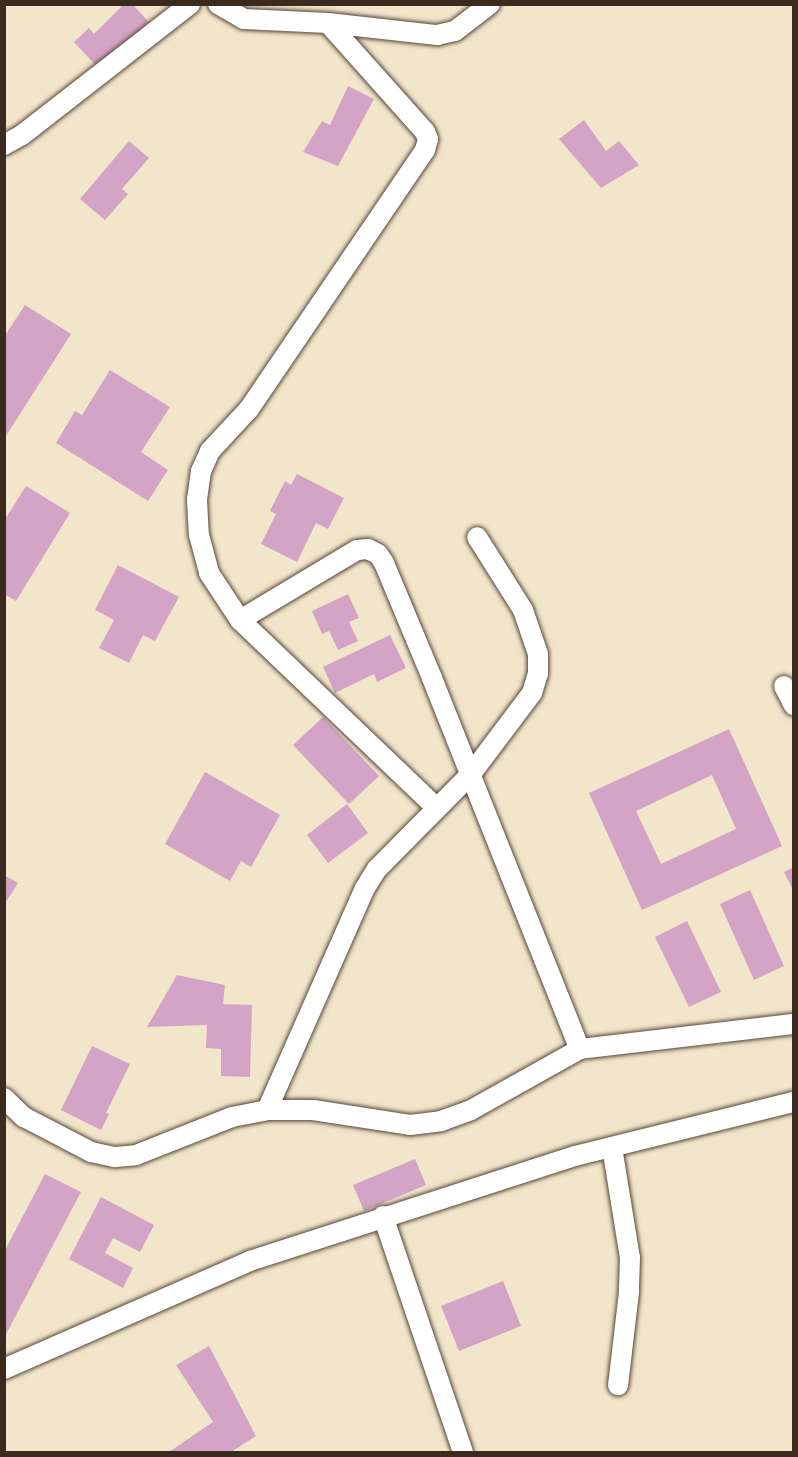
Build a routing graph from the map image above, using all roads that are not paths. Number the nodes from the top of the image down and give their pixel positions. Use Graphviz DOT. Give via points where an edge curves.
graph roads {
  1 [pos="190,4"];
  2 [pos="218,4"];
  3 [pos="490,4"];
  4 [pos="328,23"];
  5 [pos="4,145"];
  6 [pos="477,537"];
  7 [pos="240,620"];
  8 [pos="784,686"];
  9 [pos="794,706"];
  10 [pos="471,774"];
  11 [pos="436,808"];
  12 [pos="794,1024"];
  13 [pos="580,1049"];
  14 [pos="4,1098"];
  15 [pos="794,1102"];
  16 [pos="267,1110"];
  17 [pos="612,1147"];
  18 [pos="383,1216"];
  19 [pos="4,1369"];
  20 [pos="618,1385"];
  21 [pos="463,1452"];
  1 -- 5 [label="street"];
  2 -- 4 [label="street" via="244,19"];
  3 -- 4 [label="street" via="455,31 437,35"];
  4 -- 7 [label="street" via="428,140 425,150 248,410 210,451 201,471 197,500 199,535 209,573"];
  6 -- 10 [label="street" via="523,610 538,654 538,673 532,693"];
  7 -- 10 [label="street" via="357,550 368,549 378,554"];
  7 -- 11 [label="street"];
  8 -- 9 [label="street"];
  10 -- 11 [label="street"];
  10 -- 13 [label="street"];
  11 -- 16 [label="street" via="385,860 365,888"];
  12 -- 13 [label="street"];
  13 -- 16 [label="street" via="471,1110 441,1121 410,1125 314,1110"];
  14 -- 16 [label="street" via="24,1117 91,1152 115,1157 136,1155 232,1117"];
  15 -- 17 [label="street"];
  17 -- 18 [label="street"];
  17 -- 20 [label="street" via="630,1258"];
  18 -- 19 [label="street" via="250,1261"];
  18 -- 21 [label="street"];
}
